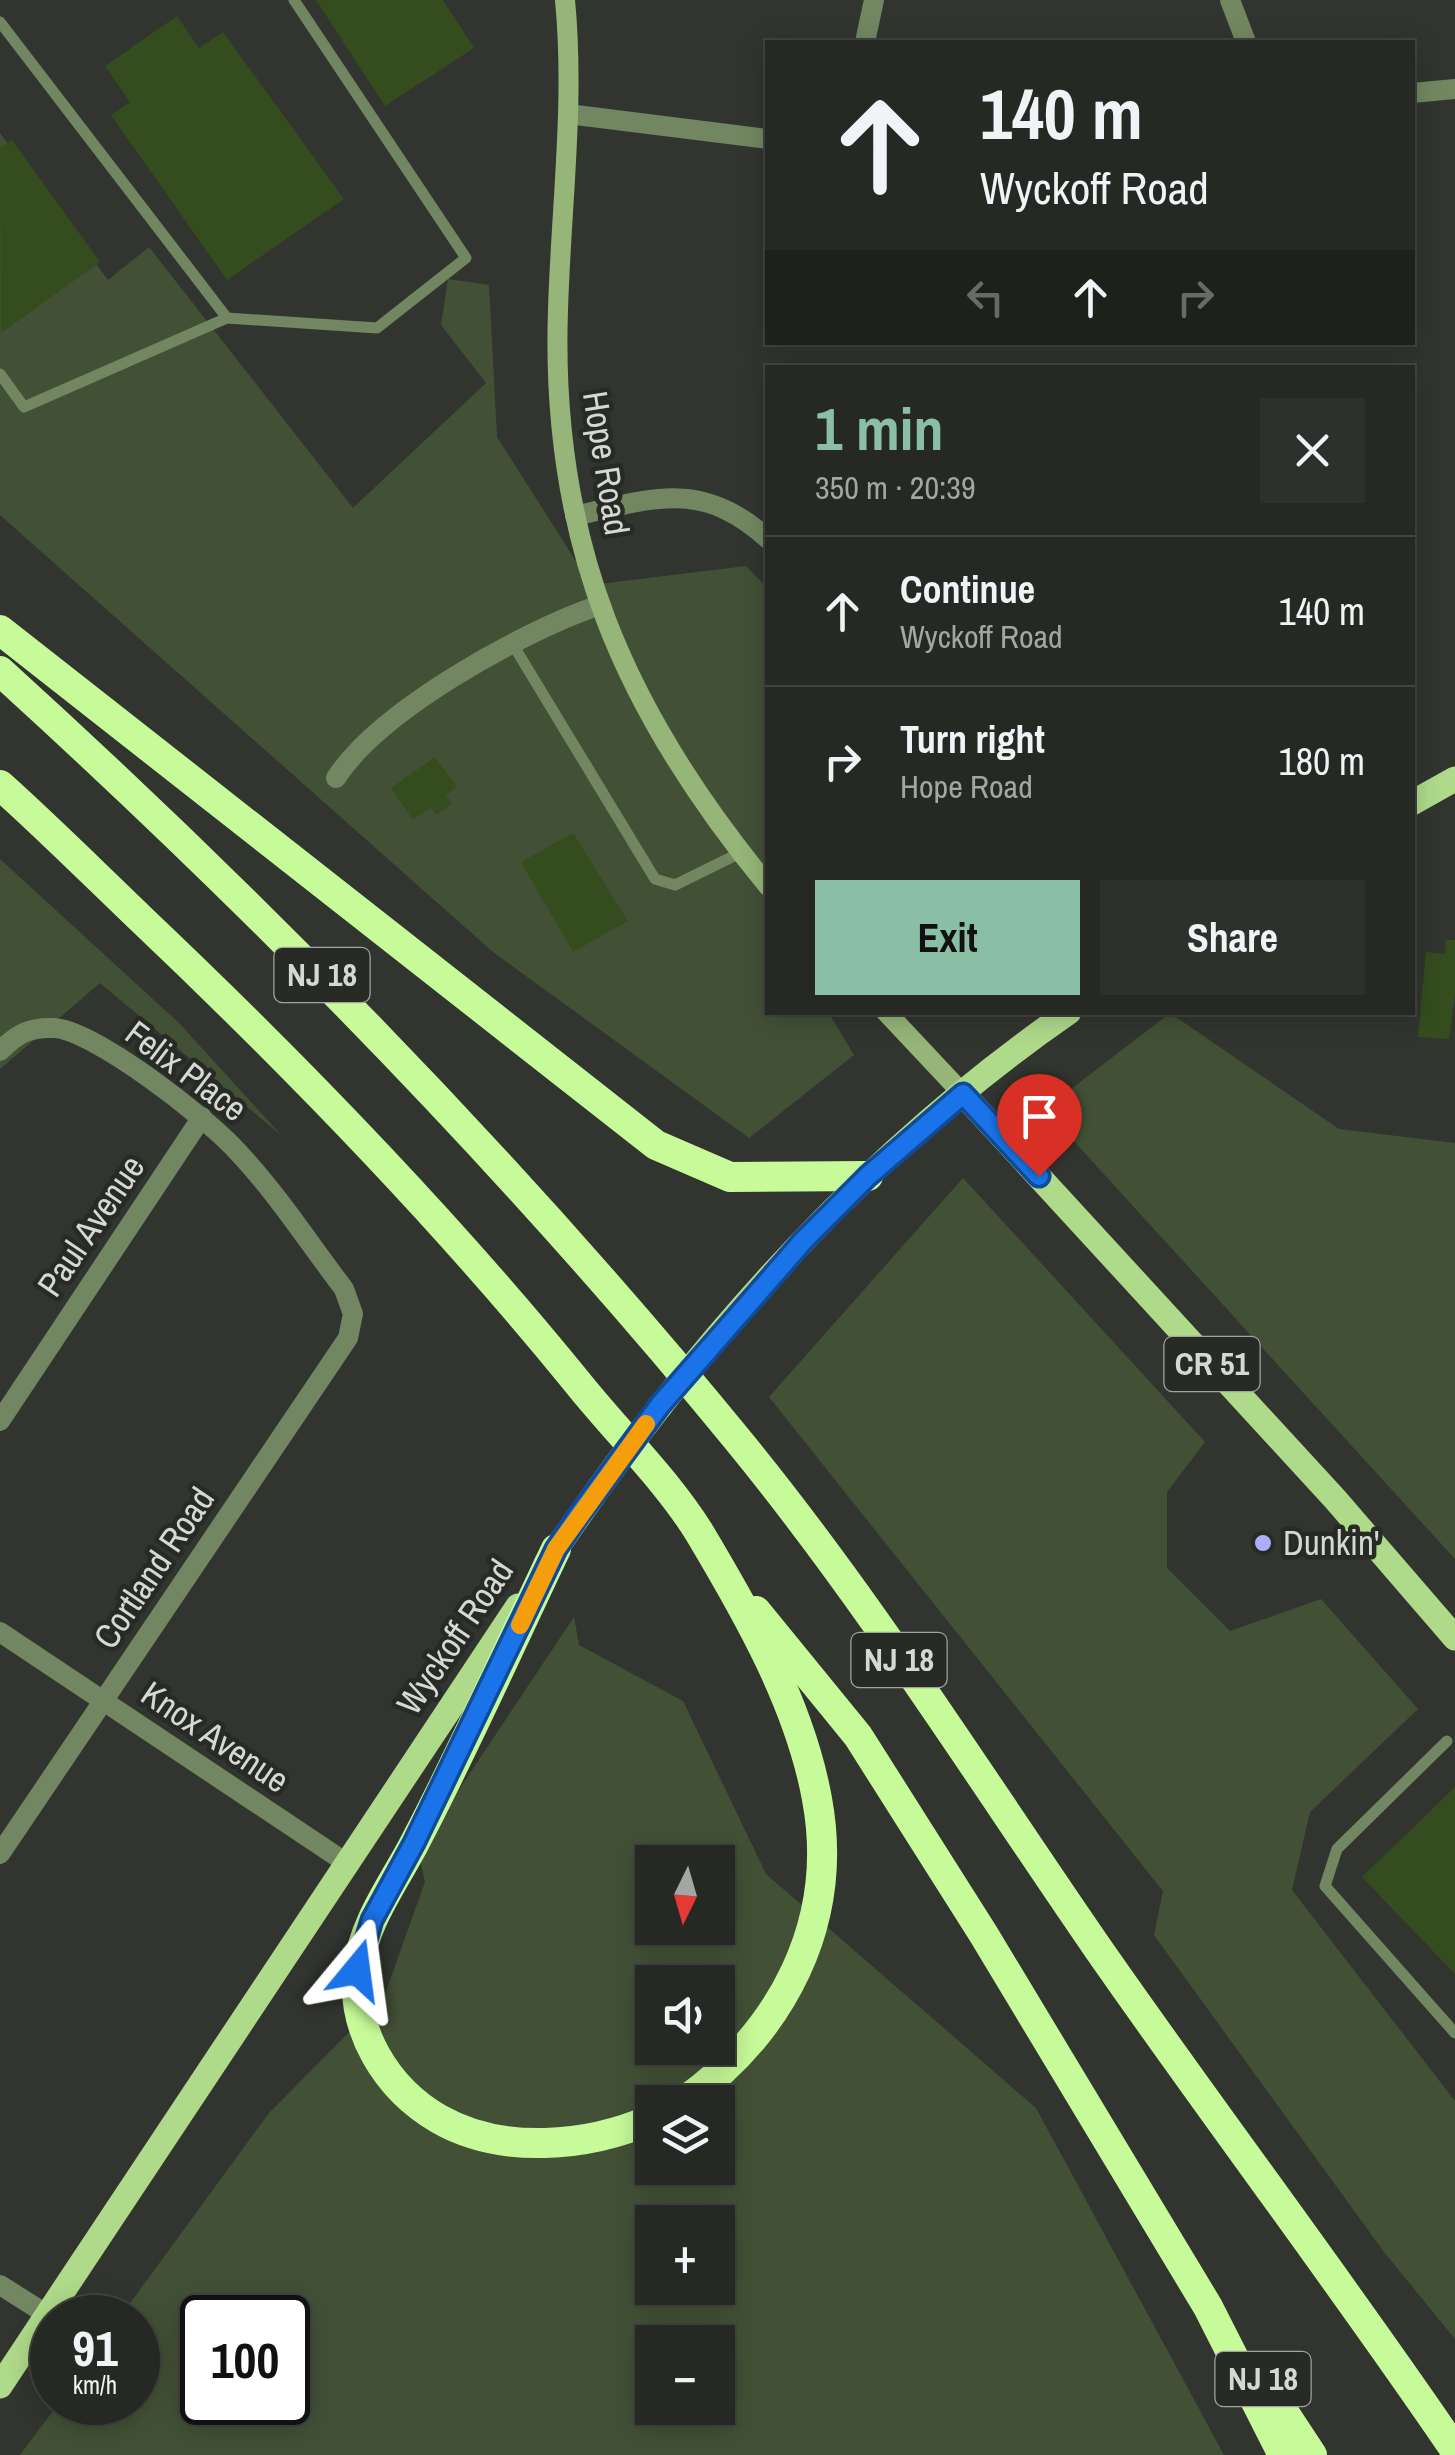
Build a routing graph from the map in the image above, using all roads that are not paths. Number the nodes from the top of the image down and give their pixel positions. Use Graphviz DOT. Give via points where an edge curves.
graph roads {
  1 [pos="294,0"];
  2 [pos="565,0"];
  3 [pos="874,0"];
  4 [pos="1230,0"];
  5 [pos="0,22"];
  6 [pos="865,40"];
  7 [pos="1245,40"];
  8 [pos="1455,89"];
  9 [pos="1415,93"];
  10 [pos="568,114"];
  11 [pos="765,139"];
  12 [pos="228,318"];
  13 [pos="0,374"];
  14 [pos="575,516"];
  15 [pos="765,536"];
  16 [pos="597,606"];
  17 [pos="0,630"];
  18 [pos="512,643"];
  19 [pos="0,670"];
  20 [pos="336,778"];
  21 [pos="1455,779"];
  22 [pos="0,785"];
  23 [pos="1415,801"];
  24 [pos="740,853"];
  25 [pos="765,882"];
  26 [pos="889,1015"];
  27 [pos="1065,1015"];
  28 [pos="0,1050"];
  29 [pos="963,1094"];
  30 [pos="202,1116"];
  31 [pos="868,1176"];
  32 [pos="353,1314"];
  33 [pos="0,1421"];
  34 [pos="556,1549"];
  35 [pos="713,1559"];
  36 [pos="0,1632"];
  37 [pos="1455,1638"];
  38 [pos="104,1702"];
  39 [pos="1447,1741"];
  40 [pos="0,1854"];
  41 [pos="345,1862"];
  42 [pos="1455,2033"];
  43 [pos="706,2085"];
  44 [pos="635,2125"];
  45 [pos="0,2286"];
  46 [pos="59,2295"];
  47 [pos="30,2304"];
  48 [pos="1208,2308"];
  49 [pos="1358,2308"];
  50 [pos="30,2339"];
  51 [pos="0,2386"];
  52 [pos="1455,2412"];
  53 [pos="1455,2450"];
  54 [pos="1283,2455"];
  55 [pos="1312,2455"];
  1 -- 12 [label="lane" via="466,258 377,328"];
  2 -- 10 [label="street, Hope Road"];
  3 -- 6 [label="street"];
  4 -- 7 [label="street"];
  5 -- 12 [label="lane"];
  8 -- 9 [label="street"];
  10 -- 11 [label="street"];
  10 -- 14 [label="street, Hope Road" via="558,386"];
  12 -- 13 [label="lane" via="24,407"];
  14 -- 15 [label="street" via="654,498 694,497 741,516"];
  14 -- 16 [label="street, Hope Road"];
  16 -- 18 [label="street"];
  16 -- 24 [label="street, Hope Road" via="682,774"];
  17 -- 31 [label="highway" via="656,1145 730,1178"];
  18 -- 20 [label="street" via="366,742"];
  18 -- 24 [label="lane" via="655,879 675,884"];
  19 -- 49 [label="highway, NJ 18" via="322,975 622,1301 742,1446"];
  21 -- 23 [label="main road"];
  22 -- 35 [label="highway, NJ 18" via="324,1099 447,1230 696,1528"];
  24 -- 25 [label="street, Hope Road"];
  26 -- 29 [label="street"];
  27 -- 29 [label="main road, Wyckoff Road"];
  28 -- 30 [label="street, Felix Place" via="18,1033 58,1028 82,1036"];
  29 -- 31 [label="main road, Wyckoff Road"];
  29 -- 37 [label="main road, CR 51"];
  30 -- 32 [label="street, Felix Place" via="238,1151 344,1288"];
  30 -- 33 [label="street, Paul Avenue"];
  31 -- 34 [label="main road, Wyckoff Road" via="660,1405"];
  32 -- 38 [label="street, Cortland Road" via="348,1338"];
  34 -- 41 [label="main road, Wyckoff Road"];
  34 -- 44 [label="highway" via="372,1920 357,1970 360,2010 371,2048 394,2084 450,2125 496,2140 558,2142"];
  35 -- 43 [label="highway" via="802,1736 818,1800 822,1871 808,1946 774,2016"];
  35 -- 48 [label="highway, NJ 18" via="858,1736"];
  36 -- 38 [label="street, Knox Avenue"];
  38 -- 40 [label="street, Cortland Road"];
  38 -- 41 [label="street, Knox Avenue"];
  39 -- 42 [label="lane" via="1337,1849 1325,1886"];
  41 -- 46 [label="main road, Wyckoff Road"];
  45 -- 47 [label="street"];
  48 -- 54 [label="highway"];
  48 -- 55 [label="highway, NJ 18"];
  49 -- 52 [label="highway, NJ 18"];
  49 -- 53 [label="highway"];
  50 -- 51 [label="main road, Wyckoff Road"];
}
